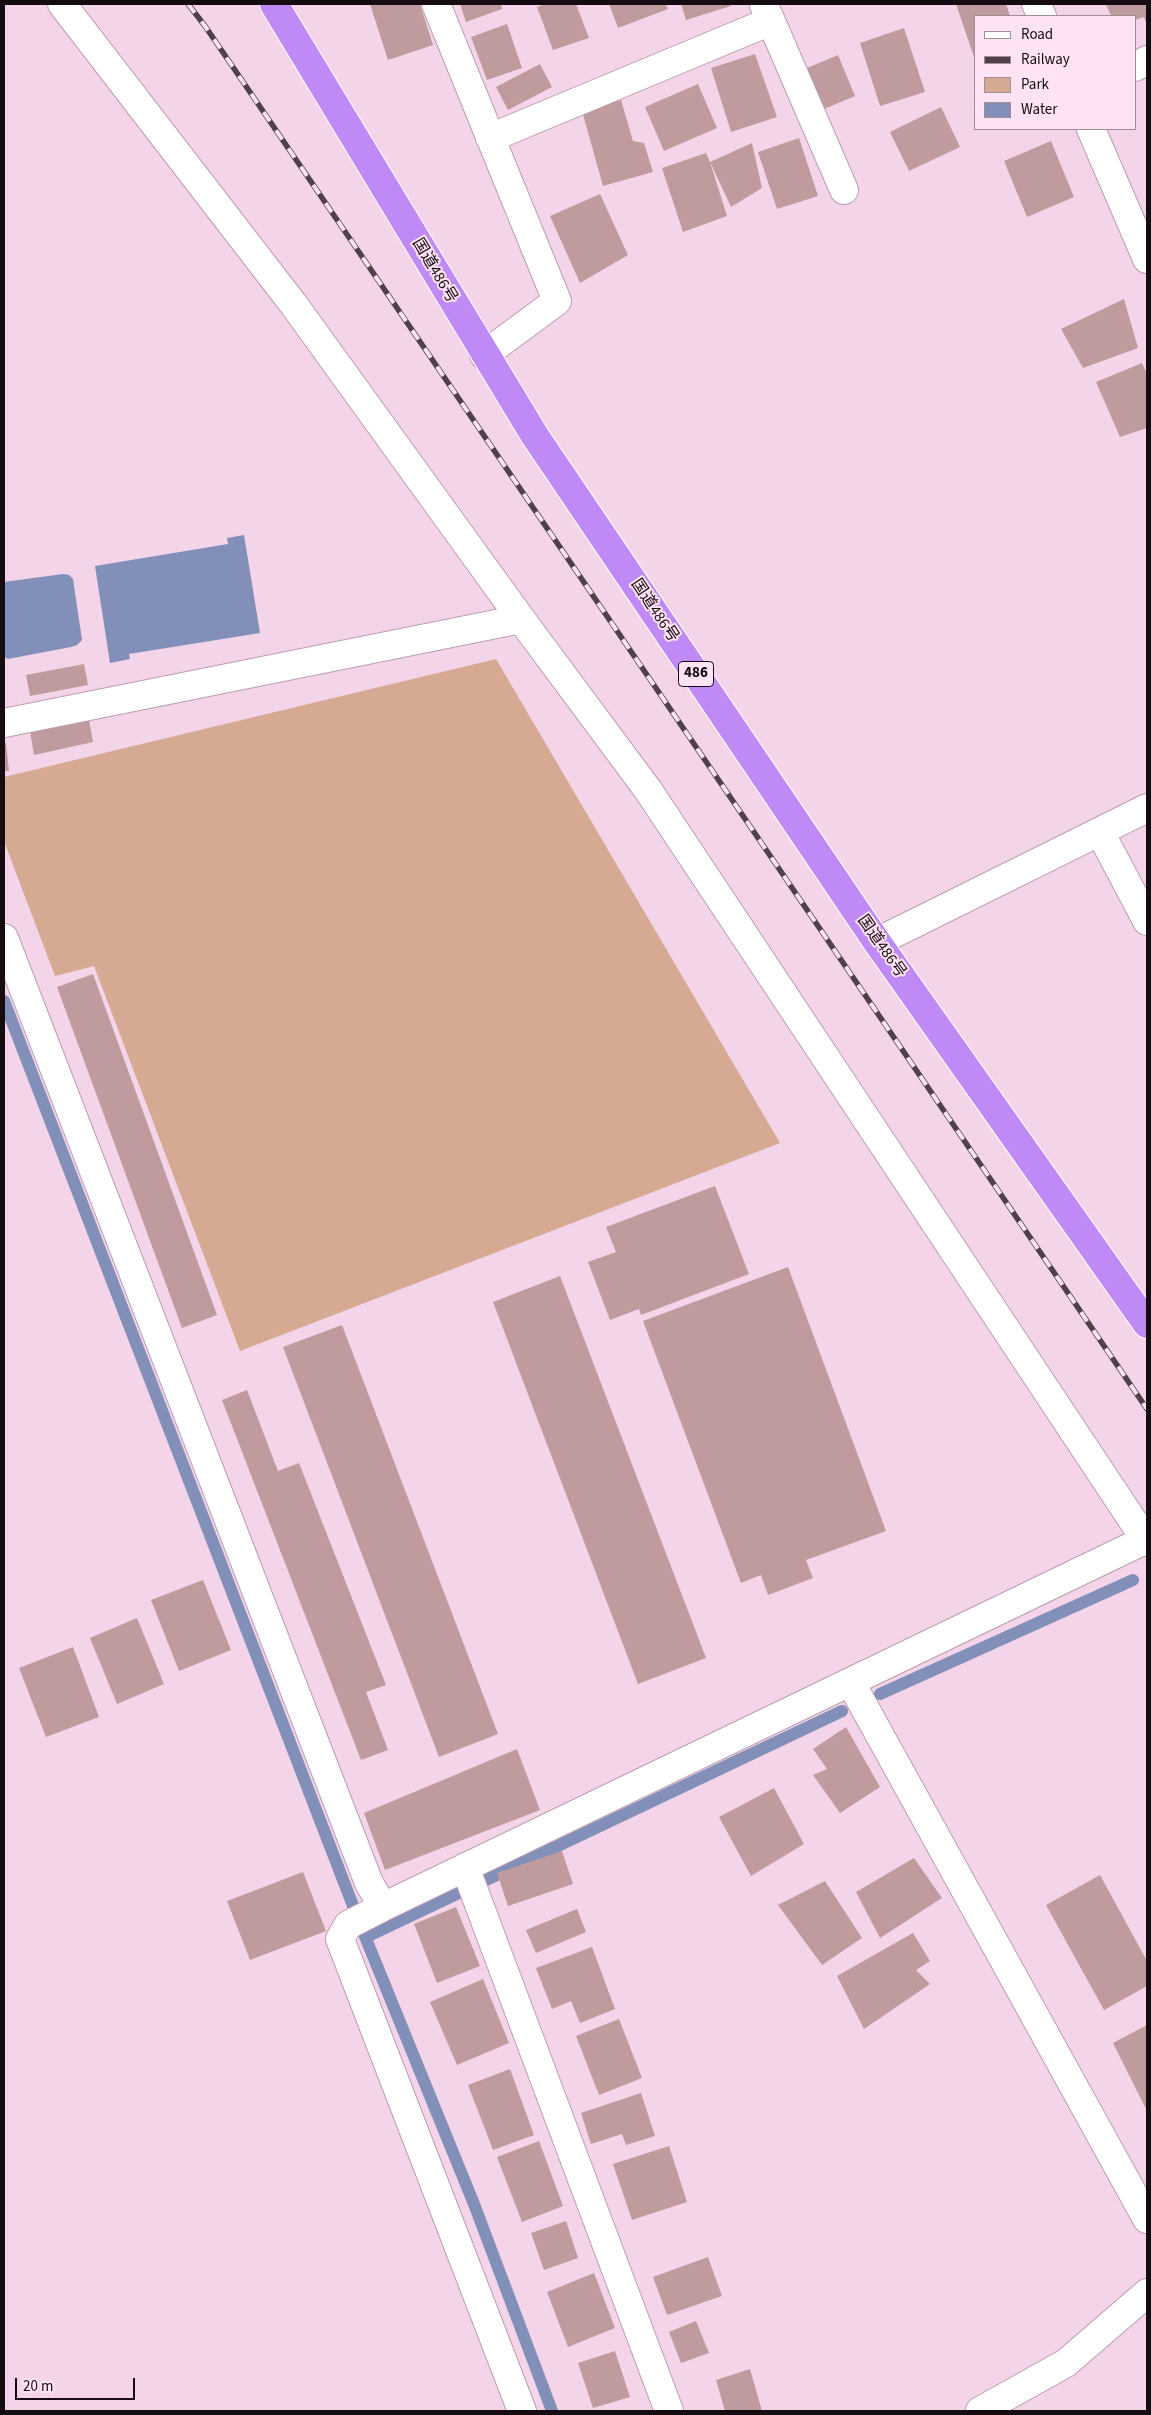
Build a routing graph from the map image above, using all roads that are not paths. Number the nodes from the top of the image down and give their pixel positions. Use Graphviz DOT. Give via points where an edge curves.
graph roads {
  1 [pos="62,4"];
  2 [pos="274,4"];
  3 [pos="436,4"];
  4 [pos="767,12"];
  5 [pos="1091,130"];
  6 [pos="490,138"];
  7 [pos="844,190"];
  8 [pos="1147,259"];
  9 [pos="484,355"];
  10 [pos="521,620"];
  11 [pos="4,723"];
  12 [pos="1147,808"];
  13 [pos="1100,832"];
  14 [pos="1147,921"];
  15 [pos="4,938"];
  16 [pos="877,942"];
  17 [pos="1147,1324"];
  18 [pos="1147,1540"];
  19 [pos="851,1683"];
  20 [pos="470,1880"];
  21 [pos="378,1909"];
  22 [pos="1147,2219"];
  23 [pos="1147,2293"];
  24 [pos="522,2411"];
  25 [pos="669,2411"];
  26 [pos="980,2411"];
  1 -- 10 [label="street" via="294,306"];
  2 -- 9 [label="highway, 国道486号 / 486"];
  3 -- 6 [label="street"];
  4 -- 6 [label="street"];
  4 -- 7 [label="street"];
  5 -- 8 [label="street"];
  6 -- 9 [label="street" via="557,301"];
  9 -- 16 [label="highway, 国道486号 / 486" via="540,444"];
  10 -- 11 [label="street"];
  10 -- 18 [label="street" via="648,790"];
  12 -- 13 [label="street"];
  13 -- 14 [label="street"];
  13 -- 16 [label="street"];
  15 -- 21 [label="street"];
  16 -- 17 [label="highway, 国道486号 / 486"];
  18 -- 19 [label="street"];
  19 -- 20 [label="street"];
  19 -- 22 [label="street"];
  20 -- 21 [label="street"];
  20 -- 25 [label="street"];
  21 -- 24 [label="street" via="348,1925 340,1939"];
  23 -- 26 [label="street" via="1066,2363"];
}
